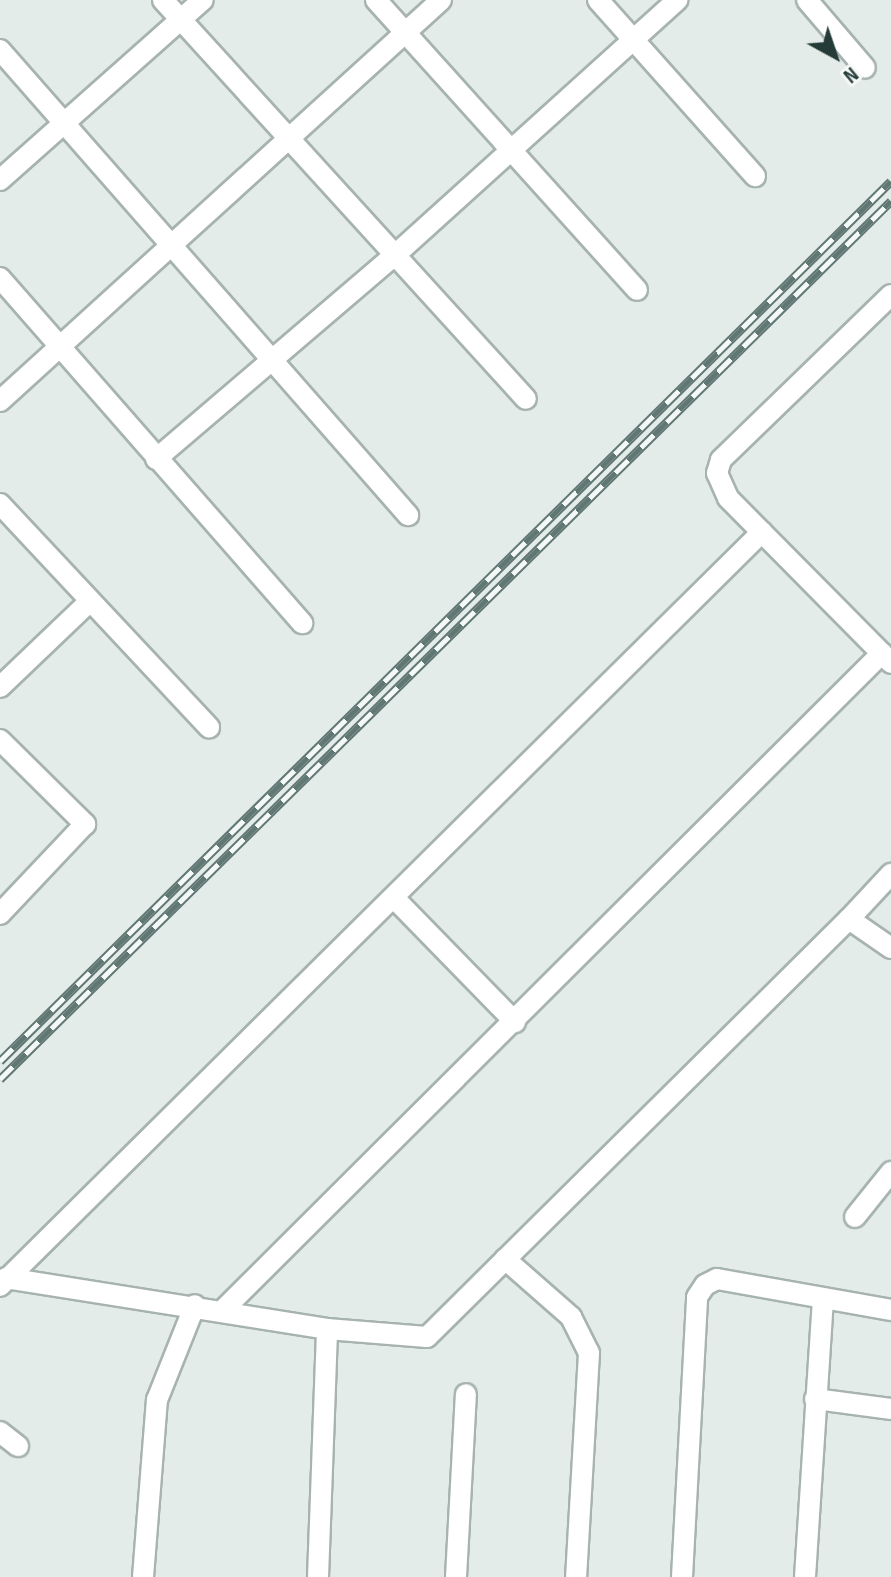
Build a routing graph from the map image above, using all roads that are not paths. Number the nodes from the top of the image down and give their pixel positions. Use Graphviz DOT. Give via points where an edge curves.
graph roads {
  1 [pos="163,0"];
  2 [pos="203,0"];
  3 [pos="376,0"];
  4 [pos="441,0"];
  5 [pos="598,0"];
  6 [pos="677,0"];
  7 [pos="807,0"];
  8 [pos="180,20"];
  9 [pos="405,33"];
  10 [pos="633,40"];
  11 [pos="0,50"];
  12 [pos="865,68"];
  13 [pos="64,123"];
  14 [pos="287,139"];
  15 [pos="508,150"];
  16 [pos="755,176"];
  17 [pos="0,180"];
  18 [pos="168,242"];
  19 [pos="394,256"];
  20 [pos="0,278"];
  21 [pos="637,290"];
  22 [pos="891,295"];
  23 [pos="59,344"];
  24 [pos="270,358"];
  25 [pos="526,399"];
  26 [pos="0,401"];
  27 [pos="156,459"];
  28 [pos="0,504"];
  29 [pos="408,515"];
  30 [pos="762,532"];
  31 [pos="88,603"];
  32 [pos="302,623"];
  33 [pos="886,658"];
  34 [pos="0,687"];
  35 [pos="209,727"];
  36 [pos="0,740"];
  37 [pos="891,874"];
  38 [pos="395,899"];
  39 [pos="0,914"];
  40 [pos="849,919"];
  41 [pos="891,948"];
  42 [pos="515,1022"];
  43 [pos="891,1172"];
  44 [pos="855,1217"];
  45 [pos="505,1259"];
  46 [pos="3,1282"];
  47 [pos="823,1299"];
  48 [pos="195,1305"];
  49 [pos="224,1309"];
  50 [pos="891,1310"];
  51 [pos="327,1329"];
  52 [pos="466,1394"];
  53 [pos="815,1399"];
  54 [pos="891,1409"];
  55 [pos="0,1432"];
  56 [pos="18,1446"];
  57 [pos="143,1577"];
  58 [pos="318,1577"];
  59 [pos="456,1577"];
  60 [pos="576,1577"];
  61 [pos="682,1577"];
  62 [pos="805,1577"];
  1 -- 8 [label="street"];
  2 -- 8 [label="street"];
  3 -- 9 [label="street"];
  4 -- 9 [label="street"];
  5 -- 10 [label="street"];
  6 -- 10 [label="street"];
  7 -- 12 [label="street"];
  8 -- 13 [label="street"];
  8 -- 14 [label="street"];
  9 -- 14 [label="street"];
  9 -- 15 [label="street"];
  10 -- 15 [label="street"];
  10 -- 16 [label="street"];
  11 -- 13 [label="street"];
  13 -- 17 [label="street"];
  13 -- 18 [label="street"];
  14 -- 18 [label="street"];
  14 -- 19 [label="street"];
  15 -- 19 [label="street"];
  15 -- 21 [label="street"];
  18 -- 23 [label="street"];
  18 -- 24 [label="street"];
  19 -- 24 [label="street"];
  19 -- 25 [label="street"];
  20 -- 23 [label="street"];
  22 -- 30 [label="street" via="721,460 721,487"];
  23 -- 26 [label="street"];
  23 -- 27 [label="street"];
  24 -- 27 [label="street"];
  24 -- 29 [label="street"];
  27 -- 32 [label="street"];
  28 -- 31 [label="street"];
  30 -- 33 [label="street"];
  30 -- 38 [label="street"];
  31 -- 34 [label="street"];
  31 -- 35 [label="street"];
  33 -- 42 [label="street"];
  36 -- 39 [label="street" via="85,824"];
  37 -- 40 [label="street"];
  38 -- 42 [label="street"];
  38 -- 46 [label="street"];
  40 -- 41 [label="street"];
  40 -- 45 [label="street"];
  42 -- 49 [label="street"];
  43 -- 44 [label="street"];
  45 -- 51 [label="street" via="427,1337"];
  45 -- 60 [label="street" via="571,1317 589,1353"];
  46 -- 48 [label="street"];
  47 -- 50 [label="street"];
  47 -- 53 [label="street"];
  47 -- 61 [label="street" via="717,1279 697,1297"];
  48 -- 49 [label="street"];
  48 -- 57 [label="street" via="157,1400"];
  49 -- 51 [label="street"];
  51 -- 58 [label="street"];
  52 -- 59 [label="street"];
  53 -- 54 [label="street"];
  53 -- 62 [label="street"];
  55 -- 56 [label="street"];
}
